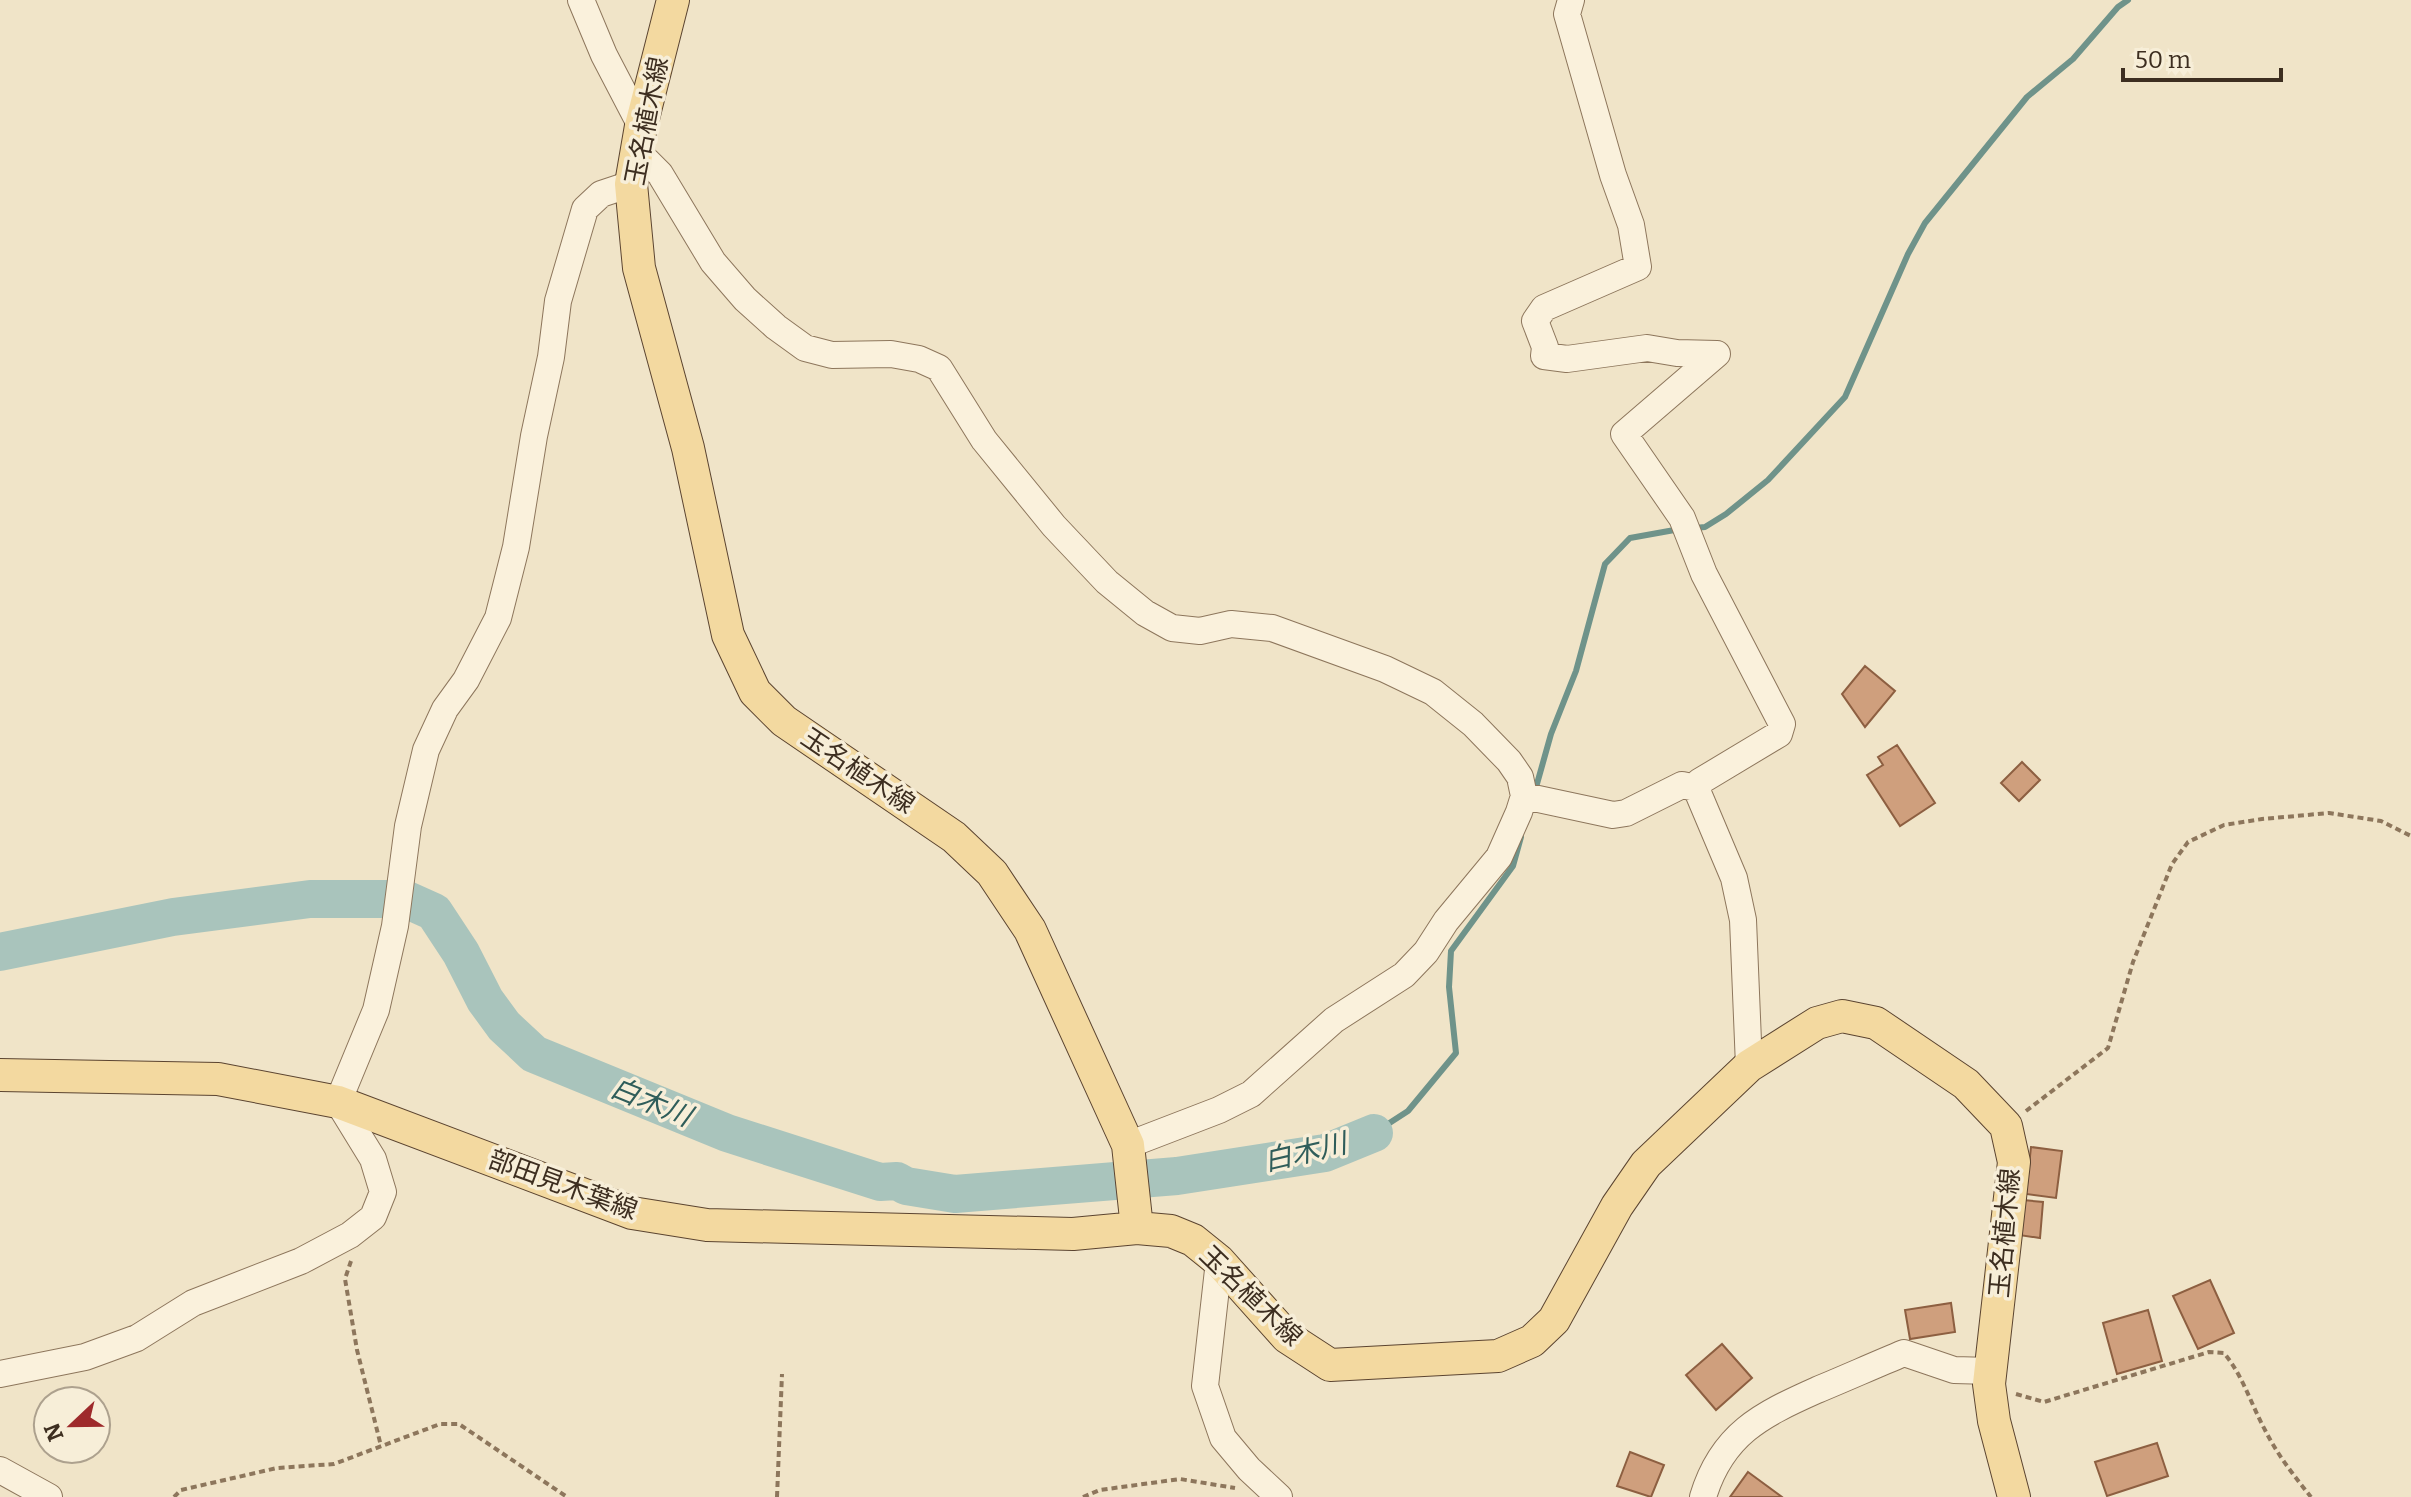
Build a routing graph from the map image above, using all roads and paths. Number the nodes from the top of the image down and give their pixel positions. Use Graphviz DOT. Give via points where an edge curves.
graph roads {
  1 [pos="581,0"];
  2 [pos="673,0"];
  3 [pos="1571,0"];
  4 [pos="636,155"];
  5 [pos="1696,788"];
  6 [pos="1535,799"];
  7 [pos="2411,836"];
  8 [pos="1749,1066"];
  9 [pos="0,1075"];
  10 [pos="338,1102"];
  11 [pos="2006,1126"];
  12 [pos="1129,1152"];
  13 [pos="363,1225"];
  14 [pos="1137,1228"];
  15 [pos="1219,1261"];
  16 [pos="0,1374"];
  17 [pos="782,1374"];
  18 [pos="1990,1378"];
  19 [pos="381,1446"];
  20 [pos="0,1470"];
  21 [pos="1276,1496"];
  22 [pos="49,1497"];
  23 [pos="174,1497"];
  24 [pos="567,1497"];
  25 [pos="777,1497"];
  26 [pos="1083,1497"];
  27 [pos="1703,1497"];
  28 [pos="2014,1497"];
  29 [pos="2311,1497"];
  1 -- 4 [label="street"];
  2 -- 4 [label="main road, 玉名植木線"];
  3 -- 5 [label="street" via="1567,14 1631,225 1638,267 1544,308 1535,321 1544,356 1567,359 1647,348 1717,354 1624,434 1686,528 1704,574 1782,724 1779,734"];
  4 -- 6 [label="street" via="660,174 713,262 745,299 805,348 832,355 891,354 939,368 984,440 1054,526 1145,613 1172,628 1272,628 1385,669 1433,692 1473,724 1509,761"];
  4 -- 10 [label="street" via="585,209 558,301 516,547 498,618 426,750 376,1010"];
  4 -- 12 [label="main road, 玉名植木線" via="639,268 688,448 728,635 755,692 784,721 954,837 992,873 1030,930"];
  5 -- 6 [label="street" via="1682,785 1613,815"];
  5 -- 8 [label="street" via="1734,878 1743,920"];
  6 -- 12 [label="street" via="1519,812 1499,857 1404,975 1334,1020 1251,1094"];
  7 -- 11 [label="path" via="2381,821 2329,813 2224,825 2188,842 2172,864 2138,948 2108,1048"];
  8 -- 11 [label="main road, 玉名植木線" via="1817,1023 1842,1016 1876,1023 1966,1084"];
  8 -- 15 [label="main road, 玉名植木線" via="1646,1164 1554,1320 1532,1341 1498,1356 1330,1365 1287,1337"];
  9 -- 10 [label="main road, 部田見木葉線" via="218,1079"];
  10 -- 13 [label="street" via="373,1159 383,1192 373,1217"];
  10 -- 14 [label="main road, 部田見木葉線" via="632,1213 707,1225 1073,1234"];
  11 -- 18 [label="main road, 玉名植木線" via="2014,1162"];
  12 -- 14 [label="main road, 玉名植木線"];
  13 -- 16 [label="street" via="301,1261 193,1303 137,1338 85,1357"];
  13 -- 19 [label="path" via="345,1279"];
  14 -- 15 [label="main road, 玉名植木線" via="1171,1231 1193,1240"];
  15 -- 21 [label="street" via="1205,1386 1223,1438"];
  17 -- 25 [label="path"];
  18 -- 27 [label="street" via="1904,1353 1748,1426 1715,1464"];
  18 -- 28 [label="main road, 玉名植木線" via="1994,1421"];
  18 -- 29 [label="path" via="2044,1402 2209,1352 2224,1353 2277,1451"];
  19 -- 23 [label="path" via="334,1464 277,1468 181,1490"];
  19 -- 24 [label="path" via="440,1424 459,1424"];
  20 -- 22 [label="street"];
  21 -- 26 [label="path" via="1180,1479"];
}
